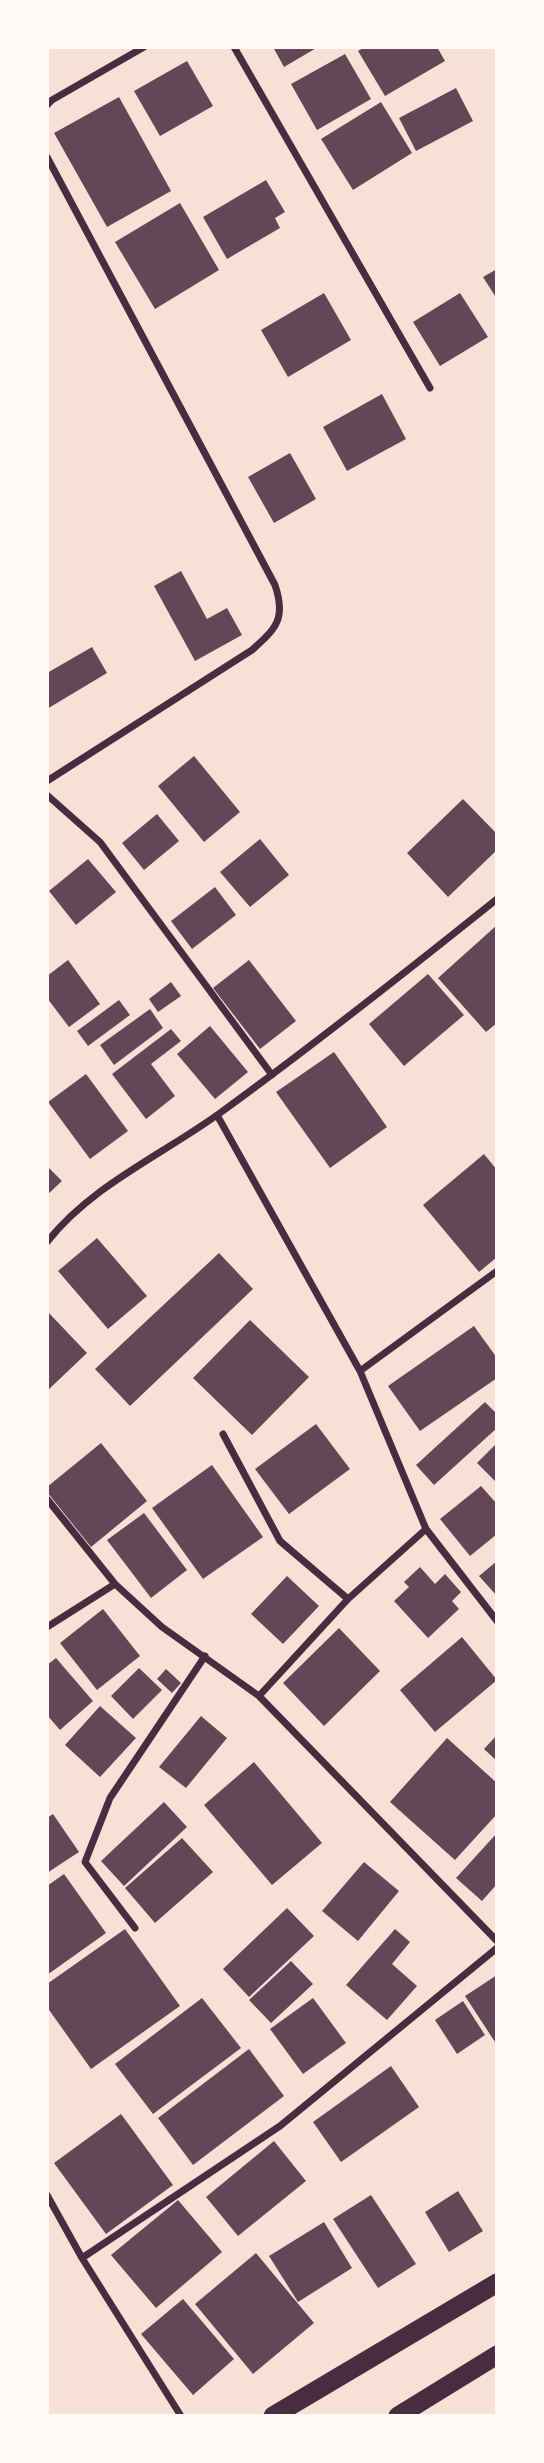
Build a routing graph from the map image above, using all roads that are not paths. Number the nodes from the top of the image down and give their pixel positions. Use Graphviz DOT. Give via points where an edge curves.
graph roads {
  1 [pos="144,47"];
  2 [pos="234,47"];
  3 [pos="47,105"];
  4 [pos="47,158"];
  5 [pos="430,388"];
  6 [pos="47,781"];
  7 [pos="47,795"];
  8 [pos="497,899"];
  9 [pos="272,1074"];
  10 [pos="217,1115"];
  11 [pos="47,1242"];
  12 [pos="497,1271"];
  13 [pos="360,1371"];
  14 [pos="223,1434"];
  15 [pos="47,1499"];
  16 [pos="426,1529"];
  17 [pos="115,1584"];
  18 [pos="348,1600"];
  19 [pos="497,1621"];
  20 [pos="47,1627"];
  21 [pos="205,1656"];
  22 [pos="259,1696"];
  23 [pos="135,1928"];
  24 [pos="497,1941"];
  25 [pos="497,1948"];
  26 [pos="47,2195"];
  27 [pos="82,2258"];
  28 [pos="497,2283"];
  29 [pos="497,2355"];
  30 [pos="181,2416"];
  31 [pos="273,2416"];
  32 [pos="398,2416"];
  1 -- 3 [label="street"];
  2 -- 5 [label="street"];
  4 -- 6 [label="street" via="275,585 281,604 271,634 252,650"];
  7 -- 9 [label="street" via="100,842"];
  8 -- 9 [label="street"];
  9 -- 10 [label="street"];
  10 -- 11 [label="street" via="99,1193"];
  10 -- 13 [label="street"];
  12 -- 13 [label="street"];
  13 -- 16 [label="street"];
  14 -- 18 [label="street" via="281,1541"];
  15 -- 17 [label="street"];
  16 -- 18 [label="street"];
  16 -- 19 [label="street"];
  17 -- 20 [label="street"];
  17 -- 21 [label="street" via="162,1627"];
  18 -- 22 [label="street"];
  21 -- 22 [label="street"];
  21 -- 23 [label="street" via="110,1798 85,1862"];
  22 -- 24 [label="street"];
  25 -- 27 [label="street" via="280,2126"];
  26 -- 27 [label="street"];
  27 -- 30 [label="street"];
  28 -- 31 [label="highway"];
  29 -- 32 [label="highway"];
}
